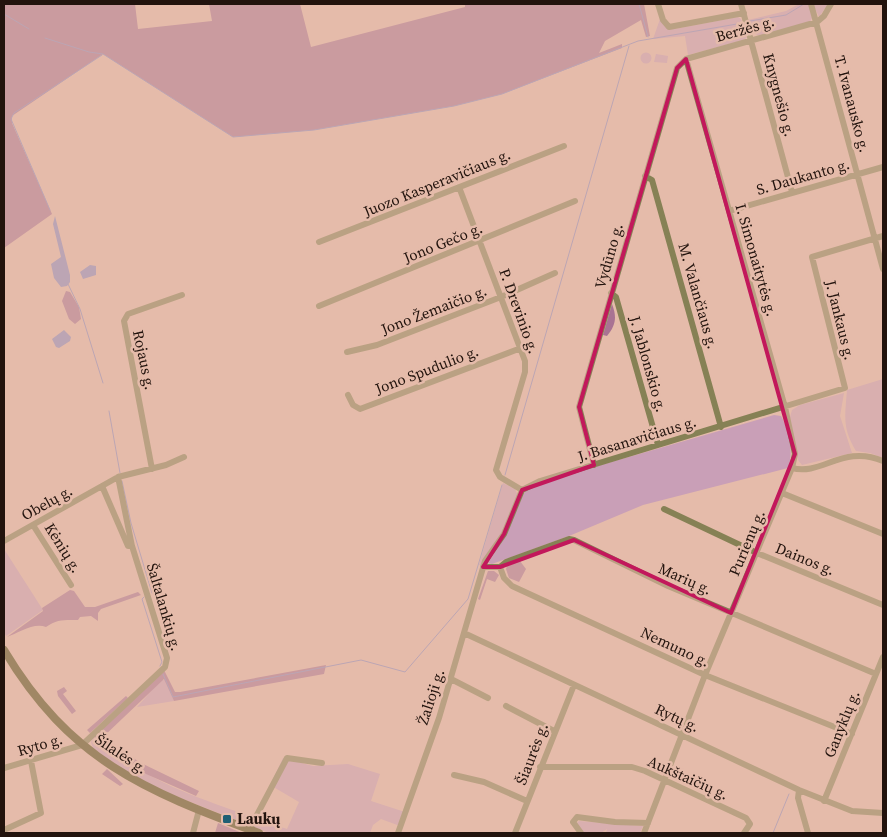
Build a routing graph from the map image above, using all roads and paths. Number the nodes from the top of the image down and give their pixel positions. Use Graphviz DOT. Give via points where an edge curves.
graph roads {
  1 [pos="658,4"];
  2 [pos="741,4"];
  3 [pos="812,4"];
  4 [pos="831,4"];
  5 [pos="744,14"];
  6 [pos="816,22"];
  7 [pos="751,41"];
  8 [pos="686,59"];
  9 [pos="564,146"];
  10 [pos="883,167"];
  11 [pos="858,174"];
  12 [pos="645,176"];
  13 [pos="459,187"];
  14 [pos="792,192"];
  15 [pos="575,201"];
  16 [pos="729,210"];
  17 [pos="883,236"];
  18 [pos="875,238"];
  19 [pos="319,242"];
  20 [pos="480,242"];
  21 [pos="883,269"];
  22 [pos="555,273"];
  23 [pos="611,293"];
  24 [pos="182,295"];
  25 [pos="501,297"];
  26 [pos="319,306"];
  27 [pos="521,348"];
  28 [pos="347,352"];
  29 [pos="845,388"];
  30 [pos="348,395"];
  31 [pos="785,407"];
  32 [pos="721,427"];
  33 [pos="658,445"];
  34 [pos="184,457"];
  35 [pos="883,461"];
  36 [pos="594,465"];
  37 [pos="792,468"];
  38 [pos="152,469"];
  39 [pos="118,477"];
  40 [pos="102,486"];
  41 [pos="522,490"];
  42 [pos="782,493"];
  43 [pos="664,509"];
  44 [pos="33,525"];
  45 [pos="883,534"];
  46 [pos="4,541"];
  47 [pos="132,546"];
  48 [pos="757,553"];
  49 [pos="500,566"];
  50 [pos="483,567"];
  51 [pos="71,585"];
  52 [pos="883,605"];
  53 [pos="731,613"];
  54 [pos="464,633"];
  55 [pos="4,650"];
  56 [pos="883,657"];
  57 [pos="879,672"];
  58 [pos="705,675"];
  59 [pos="451,679"];
  60 [pos="574,685"];
  61 [pos="488,698"];
  62 [pos="506,706"];
  63 [pos="554,731"];
  64 [pos="682,734"];
  65 [pos="852,734"];
  66 [pos="82,745"];
  67 [pos="30,761"];
  68 [pos="322,763"];
  69 [pos="540,767"];
  70 [pos="4,768"];
  71 [pos="454,774"];
  72 [pos="665,780"];
  73 [pos="799,790"];
  74 [pos="527,801"];
  75 [pos="824,801"];
  76 [pos="199,810"];
  77 [pos="883,813"];
  78 [pos="648,824"];
  79 [pos="4,830"];
  80 [pos="249,830"];
  81 [pos="193,833"];
  82 [pos="259,833"];
  83 [pos="398,833"];
  84 [pos="515,833"];
  85 [pos="581,833"];
  86 [pos="644,833"];
  87 [pos="744,833"];
  88 [pos="808,833"];
  1 -- 5 [label="street" via="669,27"];
  2 -- 5 [label="street, Knygnešio g."];
  3 -- 6 [label="street, T. Ivanausko g."];
  4 -- 6 [label="street"];
  5 -- 7 [label="street, Knygnešio g."];
  6 -- 7 [label="street, Beržės g."];
  6 -- 11 [label="street, T. Ivanausko g."];
  7 -- 8 [label="street, Beržės g."];
  7 -- 14 [label="street, Knygnešio g."];
  8 -- 12 [label="street, Vydūno g." via="677,68"];
  8 -- 16 [label="street, I. Simonaitytės g."];
  9 -- 13 [label="street, Juozo Kasperavičiaus g."];
  10 -- 11 [label="street, S. Daukanto g."];
  11 -- 14 [label="street, S. Daukanto g."];
  11 -- 18 [label="street, T. Ivanausko g."];
  12 -- 23 [label="street, Vydūno g."];
  12 -- 32 [label="street, M. Valančiaus g." via="652,180"];
  13 -- 19 [label="street, Juozo Kasperavičiaus g."];
  13 -- 20 [label="street, P. Drevinio g."];
  14 -- 16 [label="street, S. Daukanto g."];
  15 -- 20 [label="street, Jono Gečo g."];
  16 -- 31 [label="street, I. Simonaitytės g."];
  17 -- 18 [label="street"];
  18 -- 21 [label="street, T. Ivanausko g."];
  18 -- 29 [label="street, J. Jankaus g." via="812,258"];
  20 -- 25 [label="street, P. Drevinio g."];
  20 -- 26 [label="street, Jono Gečo g."];
  22 -- 25 [label="street, Jono Žemaičio g."];
  23 -- 33 [label="street, J. Jablonskio g." via="616,297"];
  23 -- 36 [label="street, Vydūno g." via="579,407"];
  24 -- 38 [label="street, Rojaus g." via="128,314 124,321"];
  25 -- 27 [label="street, P. Drevinio g."];
  25 -- 28 [label="street, Jono Žemaičio g." via="377,346"];
  27 -- 30 [label="street, Jono Spudulio g." via="360,409 353,405"];
  27 -- 41 [label="street, P. Drevinio g." via="525,372 496,470 500,477"];
  29 -- 31 [label="street, J. Basanavičiaus g."];
  31 -- 32 [label="street, J. Basanavičiaus g."];
  31 -- 37 [label="street, I. Simonaitytės g." via="795,454"];
  32 -- 33 [label="street, J. Basanavičiaus g."];
  33 -- 36 [label="street, J. Basanavičiaus g."];
  34 -- 38 [label="street"];
  35 -- 37 [label="street" via="855,455 804,469"];
  36 -- 41 [label="street, J. Basanavičiaus g." via="540,481"];
  37 -- 42 [label="street, Purienų g."];
  38 -- 39 [label="street"];
  39 -- 40 [label="street, Obelų g."];
  39 -- 47 [label="street, Šaltalankių g."];
  40 -- 44 [label="street, Obelų g."];
  40 -- 47 [label="street" via="128,546"];
  41 -- 50 [label="street" via="504,534"];
  42 -- 45 [label="street"];
  42 -- 48 [label="street, Purienų g."];
  43 -- 48 [label="street, Dainos g."];
  44 -- 46 [label="street, Obelų g."];
  44 -- 51 [label="street, Kėnių g."];
  47 -- 66 [label="street, Šaltalankių g." via="167,664"];
  48 -- 52 [label="street, Dainos g."];
  48 -- 53 [label="street, Purienų g."];
  49 -- 50 [label="street, Marių g."];
  49 -- 53 [label="street, Marių g." via="569,539 574,540"];
  49 -- 58 [label="street, Nemuno g." via="504,578 512,586"];
  50 -- 54 [label="street, Žalioji g."];
  53 -- 57 [label="street, Marių g."];
  53 -- 58 [label="street, Purienų g."];
  54 -- 59 [label="street, Žalioji g."];
  54 -- 60 [label="street, Rytų g."];
  55 -- 66 [label="main road, Šilalės g." via="44,708"];
  56 -- 57 [label="street, Ganyklų g."];
  57 -- 65 [label="street, Ganyklų g."];
  58 -- 64 [label="street, Purienų g."];
  58 -- 65 [label="street, Nemuno g."];
  59 -- 61 [label="street"];
  59 -- 83 [label="street, Žalioji g."];
  60 -- 63 [label="street, Šiaurės g."];
  60 -- 64 [label="street, Rytų g."];
  62 -- 63 [label="street"];
  63 -- 69 [label="street, Šiaurės g."];
  64 -- 72 [label="street, Purienų g."];
  64 -- 73 [label="street, Rytų g."];
  65 -- 75 [label="street, Ganyklų g."];
  66 -- 67 [label="street, Ryto g."];
  66 -- 76 [label="main road, Šilalės g." via="139,784"];
  67 -- 70 [label="street, Ryto g."];
  67 -- 79 [label="street" via="41,813"];
  68 -- 80 [label="street" via="287,758"];
  69 -- 72 [label="street, Aukštaičių g." via="632,767"];
  69 -- 74 [label="street, Šiaurės g."];
  71 -- 74 [label="street" via="484,782"];
  72 -- 78 [label="street, Purienų g."];
  72 -- 87 [label="street, Aukštaičių g." via="748,820 749,828"];
  73 -- 75 [label="street, Rytų g."];
  73 -- 88 [label="street" via="798,798"];
  74 -- 84 [label="street, Šiaurės g."];
  75 -- 77 [label="street, Rytų g." via="852,811"];
  76 -- 80 [label="main road, Šilalės g."];
  76 -- 81 [label="street"];
  78 -- 85 [label="street" via="577,817 573,820 574,826"];
  78 -- 86 [label="street, Purienų g."];
  80 -- 82 [label="main road, Šilalės g."];
}
